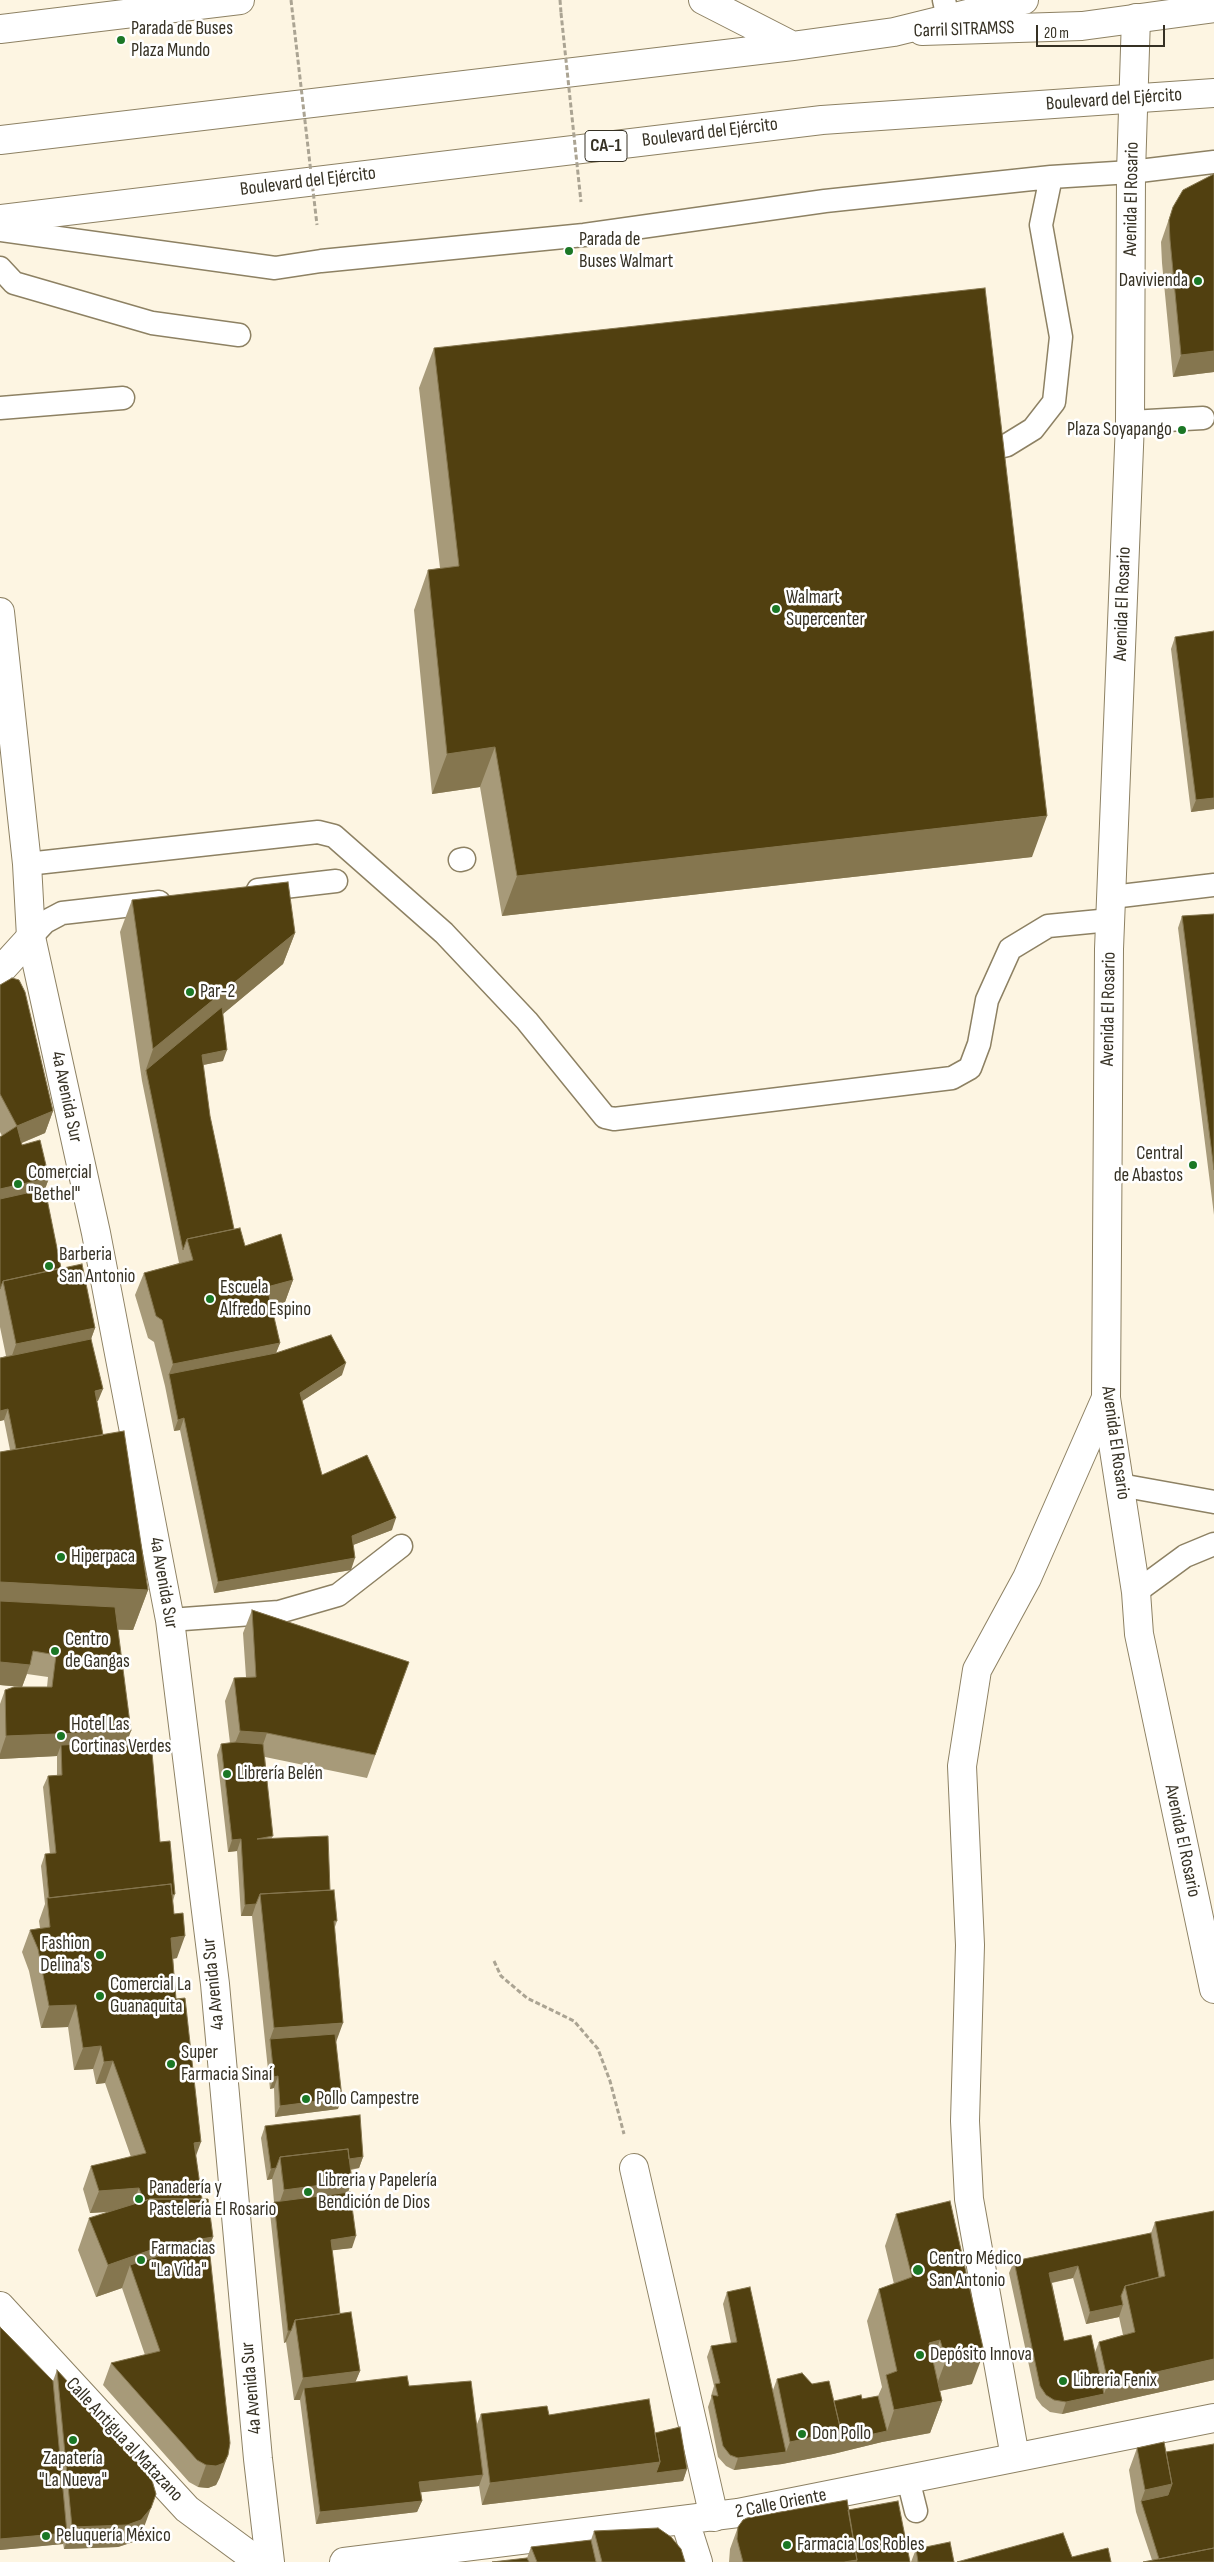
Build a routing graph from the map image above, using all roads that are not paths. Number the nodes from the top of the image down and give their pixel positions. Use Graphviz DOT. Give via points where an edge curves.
graph roads {
  1 [pos="240,0"];
  2 [pos="703,0"];
  3 [pos="1024,0"];
  4 [pos="1214,8"];
  5 [pos="946,9"];
  6 [pos="1136,18"];
  7 [pos="0,29"];
  8 [pos="894,32"];
  9 [pos="793,46"];
  10 [pos="1214,93"];
  11 [pos="1134,99"];
  12 [pos="0,140"];
  13 [pos="1214,162"];
  14 [pos="1131,172"];
  15 [pos="1051,177"];
  16 [pos="0,219"];
  17 [pos="0,230"];
  18 [pos="0,268"];
  19 [pos="239,335"];
  20 [pos="123,398"];
  21 [pos="0,408"];
  22 [pos="1203,418"];
  23 [pos="1130,422"];
  24 [pos="952,455"];
  25 [pos="0,612"];
  26 [pos="6,727"];
  27 [pos="27,864"];
  28 [pos="336,881"];
  29 [pos="1214,885"];
  30 [pos="237,893"];
  31 [pos="178,900"];
  32 [pos="1111,908"];
  33 [pos="31,937"];
  34 [pos="0,972"];
  35 [pos="1106,1398"];
  36 [pos="1120,1486"];
  37 [pos="1214,1502"];
  38 [pos="1214,1544"];
  39 [pos="401,1546"];
  40 [pos="1136,1592"];
  41 [pos="170,1620"];
  42 [pos="1214,1989"];
  43 [pos="634,2168"];
  44 [pos="0,2306"];
  45 [pos="1214,2418"];
  46 [pos="1015,2457"];
  47 [pos="908,2479"];
  48 [pos="916,2511"];
  49 [pos="714,2517"];
  50 [pos="685,2521"];
  51 [pos="259,2562"];
  52 [pos="270,2562"];
  53 [pos="344,2562"];
  54 [pos="698,2562"];
  1 -- 7 [label="main road"];
  2 -- 9 [label="main road"];
  3 -- 5 [label="main road"];
  4 -- 6 [label="main road, Carril SITRAMSS"];
  5 -- 8 [label="main road"];
  6 -- 8 [label="main road, Carril SITRAMSS" via="1082,26"];
  6 -- 11 [label="main road, Avenida El Rosario"];
  8 -- 9 [label="main road"];
  9 -- 12 [label="main road"];
  10 -- 11 [label="main road, Boulevard del Ejército / CA-1"];
  11 -- 14 [label="main road, Avenida El Rosario"];
  11 -- 16 [label="main road, Boulevard del Ejército / CA-1" via="822,120"];
  13 -- 14 [label="lane"];
  14 -- 15 [label="lane"];
  14 -- 23 [label="main road, Avenida El Rosario"];
  15 -- 17 [label="lane" via="825,200 584,235 275,268"];
  15 -- 24 [label="lane" via="1041,225 1061,336 1054,402 1033,429 1007,445"];
  18 -- 19 [label="lane" via="14,283 152,323"];
  20 -- 21 [label="lane"];
  22 -- 23 [label="lane"];
  23 -- 32 [label="main road, Avenida El Rosario"];
  25 -- 26 [label="main road, 4a Avenida Sur"];
  26 -- 27 [label="main road, 4a Avenida Sur"];
  27 -- 32 [label="lane" via="318,832 334,836 444,933 527,1021 605,1117 614,1119 952,1078 970,1068 979,1044 987,1000 1010,949 1048,926"];
  27 -- 33 [label="main road, 4a Avenida Sur"];
  28 -- 30 [label="lane"];
  29 -- 32 [label="lane"];
  31 -- 33 [label="lane" via="62,913 45,922"];
  32 -- 35 [label="main road, Avenida El Rosario"];
  33 -- 34 [label="main road"];
  33 -- 41 [label="main road, 4a Avenida Sur" via="96,1233"];
  35 -- 36 [label="main road, Avenida El Rosario"];
  35 -- 46 [label="main road" via="1027,1578 977,1670 962,1766 970,1945 965,2121 969,2199"];
  36 -- 37 [label="lane"];
  36 -- 40 [label="main road, Avenida El Rosario"];
  38 -- 40 [label="lane" via="1185,1556"];
  39 -- 41 [label="lane" via="338,1595 279,1612"];
  40 -- 42 [label="main road, Avenida El Rosario" via="1138,1634"];
  41 -- 52 [label="main road, 4a Avenida Sur" via="215,1984"];
  43 -- 49 [label="main road"];
  44 -- 51 [label="main road, Calle Antigua al Matazano" via="187,2509"];
  45 -- 46 [label="main road, 2 Calle Oriente"];
  46 -- 47 [label="main road, 2 Calle Oriente"];
  47 -- 48 [label="lane"];
  47 -- 49 [label="main road, 2 Calle Oriente"];
  49 -- 50 [label="main road, 2 Calle Oriente"];
  50 -- 53 [label="main road, 2 Calle Oriente"];
  50 -- 54 [label="main road"];
}
